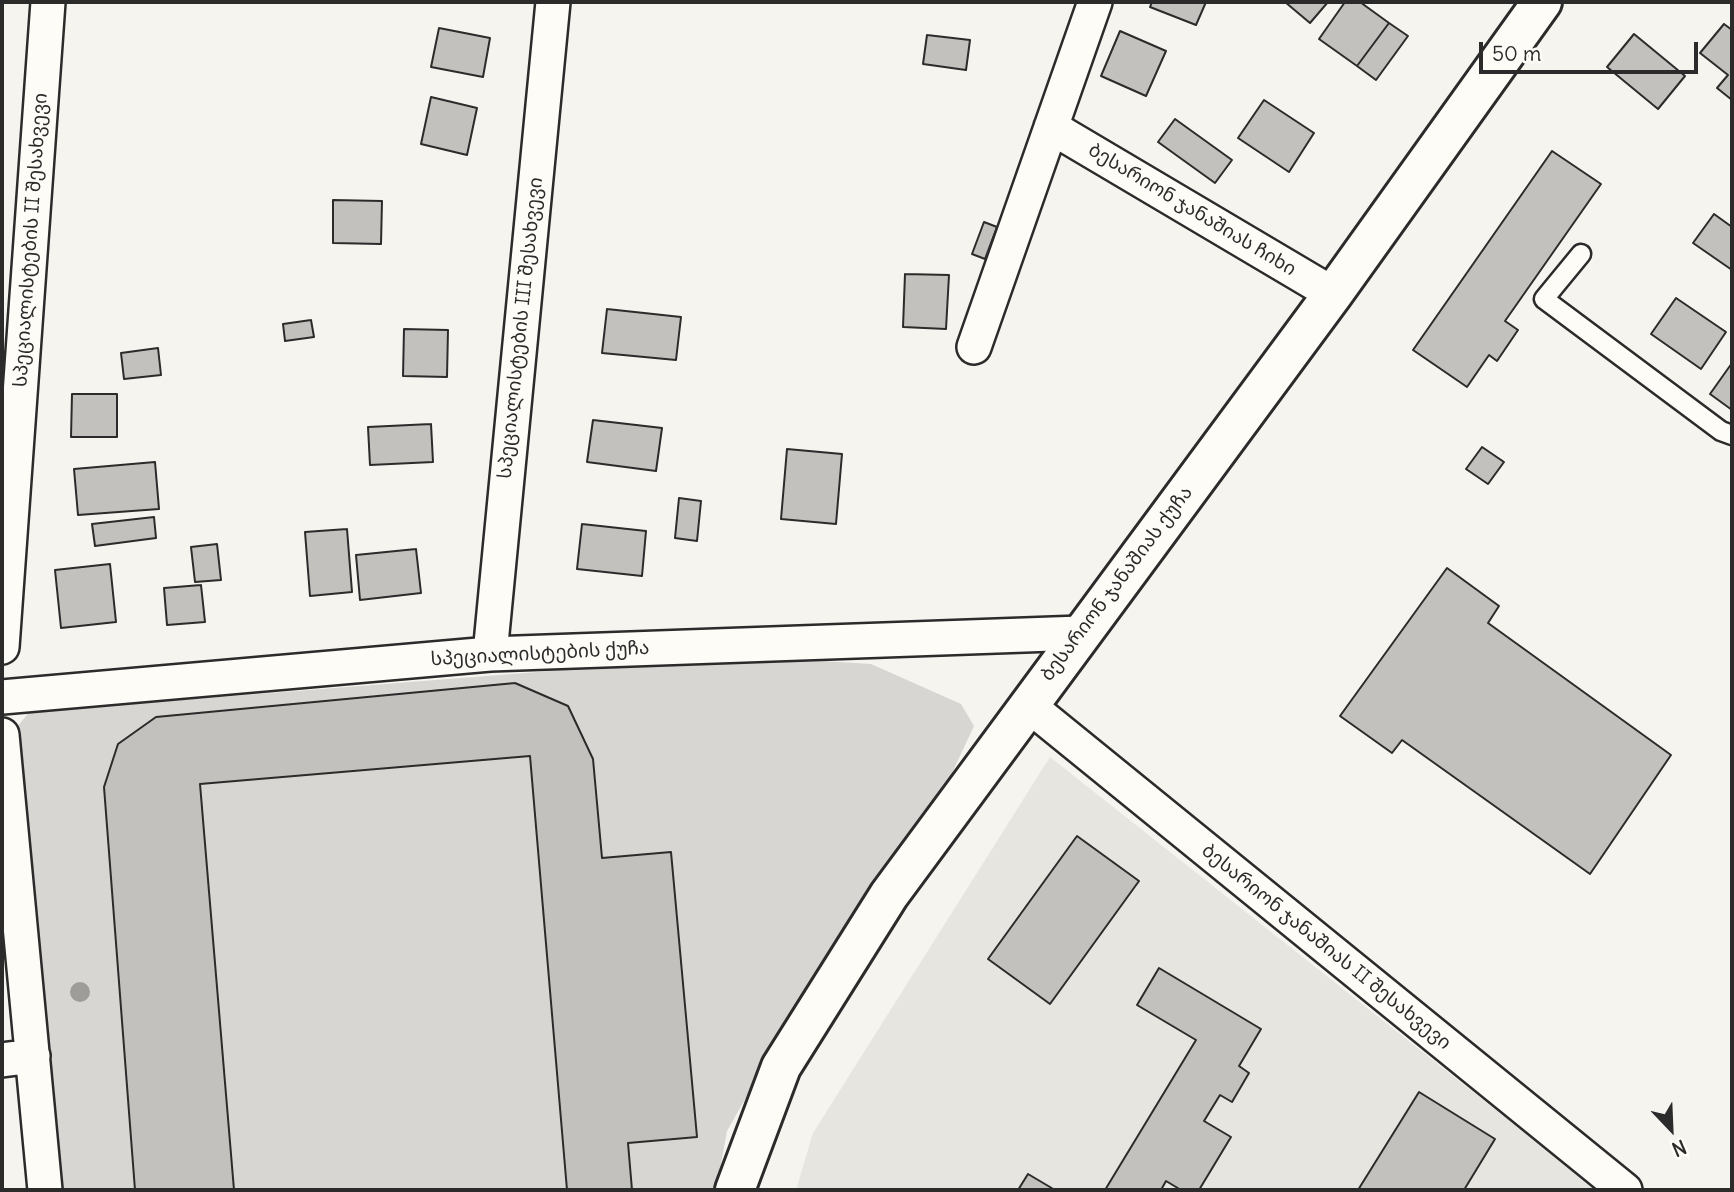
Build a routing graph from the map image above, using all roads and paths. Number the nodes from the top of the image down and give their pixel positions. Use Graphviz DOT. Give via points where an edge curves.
graph roads {
  1 [pos="48,2"];
  2 [pos="553,2"];
  3 [pos="1095,2"];
  4 [pos="1542,2"];
  5 [pos="1051,127"];
  6 [pos="1581,254"];
  7 [pos="1333,294"];
  8 [pos="974,347"];
  9 [pos="1732,435"];
  10 [pos="1081,633"];
  11 [pos="2,647"];
  12 [pos="490,654"];
  13 [pos="2,697"];
  14 [pos="1028,705"];
  15 [pos="2,735"];
  16 [pos="17,1058"];
  17 [pos="45,1190"];
  18 [pos="735,1190"];
  19 [pos="1625,1190"];
  1 -- 11 [label="street, სპეციალისტების II შესახვევი"];
  2 -- 12 [label="street, სპეციალისტების III შესახვევი"];
  3 -- 5 [label="street"];
  4 -- 7 [label="street, ბესარიონ ჯანაშიას ქუჩა"];
  5 -- 7 [label="street, ბესარიონ ჯანაშიას ჩიხი"];
  5 -- 8 [label="street"];
  6 -- 9 [label="lane" via="1544,299"];
  7 -- 10 [label="street, ბესარიონ ჯანაშიას ქუჩა"];
  10 -- 12 [label="street, სპეციალისტების ქუჩა"];
  10 -- 14 [label="street, ბესარიონ ჯანაშიას ქუჩა"];
  12 -- 13 [label="street, სპეციალისტების ქუჩა"];
  14 -- 18 [label="street, ბესარიონ ჯანაშიას ქუჩა" via="889,895 782,1067"];
  14 -- 19 [label="street, ბესარიონ ჯანაშიას II შესახვევი"];
  15 -- 16 [label="street"];
  16 -- 17 [label="street"];
}
